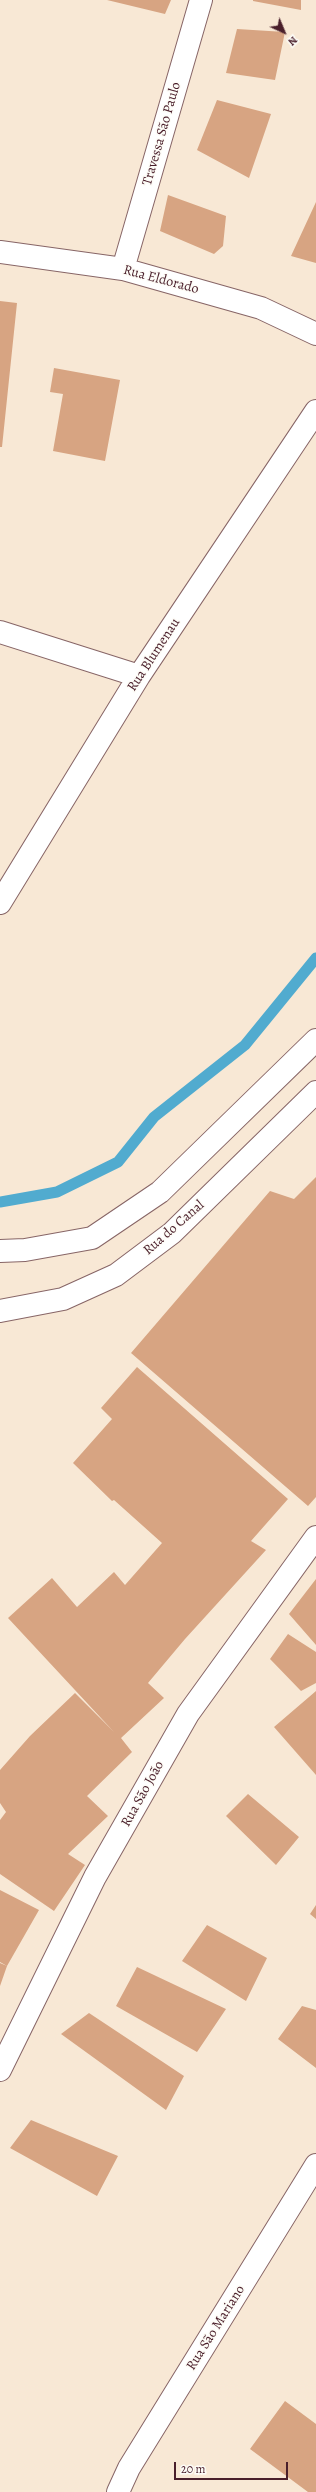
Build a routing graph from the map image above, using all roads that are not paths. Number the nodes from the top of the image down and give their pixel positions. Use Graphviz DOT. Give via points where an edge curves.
graph roads {
  1 [pos="201,0"];
  2 [pos="0,252"];
  3 [pos="123,269"];
  4 [pos="316,334"];
  5 [pos="316,411"];
  6 [pos="0,632"];
  7 [pos="139,676"];
  8 [pos="0,903"];
  9 [pos="316,1040"];
  10 [pos="316,1092"];
  11 [pos="0,1251"];
  12 [pos="0,1311"];
  13 [pos="316,1537"];
  14 [pos="0,2070"];
  15 [pos="316,2165"];
  16 [pos="118,2492"];
  1 -- 3 [label="street, Travessa São Paulo"];
  2 -- 3 [label="street, Rua Eldorado"];
  3 -- 4 [label="street, Rua Eldorado" via="260,308"];
  5 -- 7 [label="street, Rua Blumenau"];
  6 -- 7 [label="street"];
  7 -- 8 [label="street, Rua Blumenau"];
  9 -- 11 [label="street" via="160,1192 92,1238 25,1250"];
  10 -- 12 [label="street, Rua do Canal" via="172,1233 116,1275 63,1299"];
  13 -- 14 [label="street, Rua São João" via="188,1714 96,1877"];
  15 -- 16 [label="street, Rua São Mariano" via="129,2468"];
}
